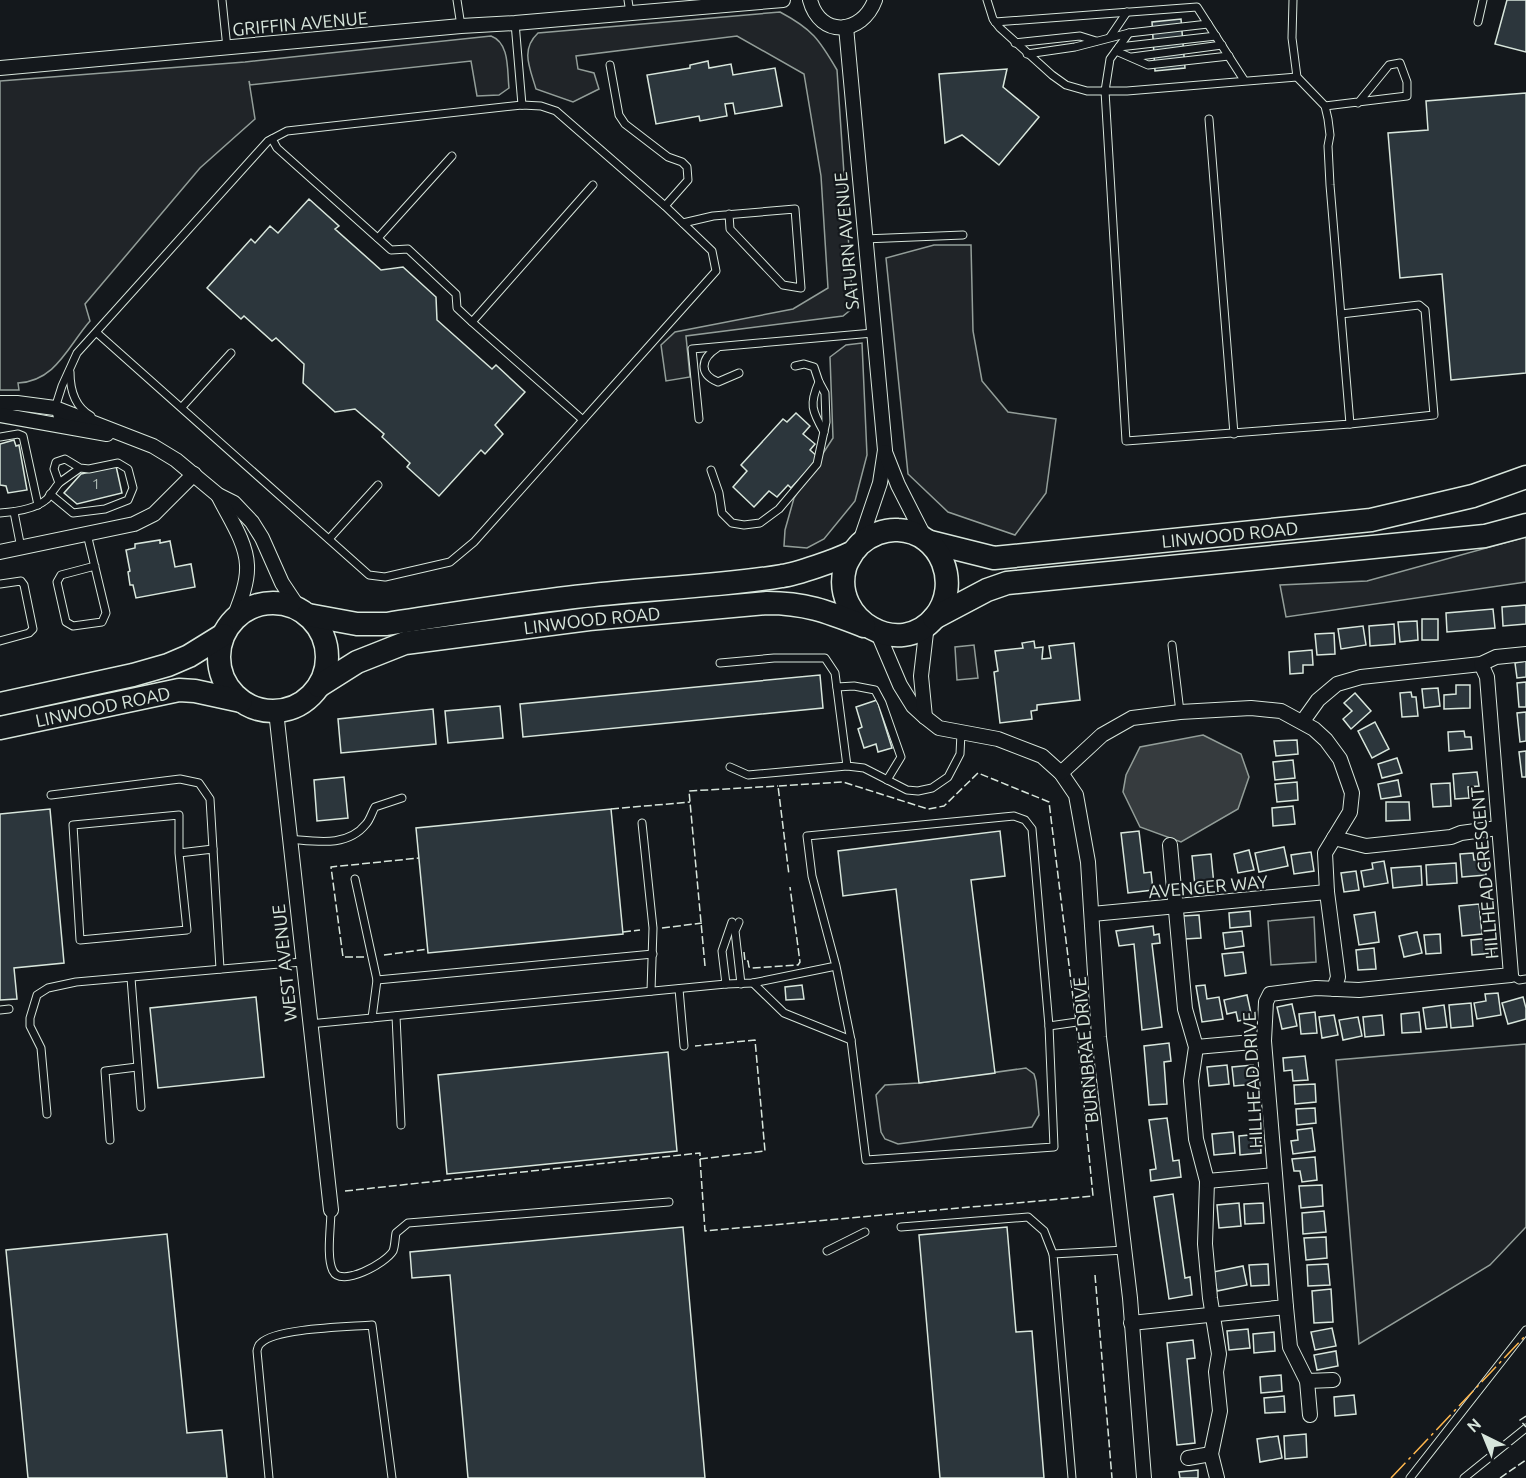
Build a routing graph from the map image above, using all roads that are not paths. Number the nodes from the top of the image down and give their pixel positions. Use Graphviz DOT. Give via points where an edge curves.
graph roads {
  1 [pos="222,0"];
  2 [pos="457,0"];
  3 [pos="783,0"];
  4 [pos="810,0"];
  5 [pos="875,0"];
  6 [pos="987,0"];
  7 [pos="1293,0"];
  8 [pos="1484,0"];
  9 [pos="629,6"];
  10 [pos="1127,12"];
  11 [pos="995,22"];
  12 [pos="1478,22"];
  13 [pos="515,23"];
  14 [pos="1208,24"];
  15 [pos="460,26"];
  16 [pos="846,27"];
  17 [pos="1130,33"];
  18 [pos="1216,36"];
  19 [pos="1110,37"];
  20 [pos="1096,41"];
  21 [pos="1016,43"];
  22 [pos="1222,45"];
  23 [pos="227,48"];
  24 [pos="1117,49"];
  25 [pos="1027,54"];
  26 [pos="1229,56"];
  27 [pos="1129,57"];
  28 [pos="610,65"];
  29 [pos="0,68"];
  30 [pos="1297,77"];
  31 [pos="1244,80"];
  32 [pos="1105,91"];
  33 [pos="1358,103"];
  34 [pos="522,105"];
  35 [pos="1325,106"];
  36 [pos="1209,119"];
  37 [pos="272,139"];
  38 [pos="452,156"];
  39 [pos="593,185"];
  40 [pos="665,207"];
  41 [pos="729,214"];
  42 [pos="683,223"];
  43 [pos="963,235"];
  44 [pos="378,238"];
  45 [pos="864,239"];
  46 [pos="1341,314"];
  47 [pos="472,322"];
  48 [pos="96,332"];
  49 [pos="873,333"];
  50 [pos="719,346"];
  51 [pos="231,353"];
  52 [pos="795,366"];
  53 [pos="69,369"];
  54 [pos="739,373"];
  55 [pos="819,382"];
  56 [pos="0,403"];
  57 [pos="182,407"];
  58 [pos="55,408"];
  59 [pos="0,415"];
  60 [pos="699,418"];
  61 [pos="583,420"];
  62 [pos="1350,424"];
  63 [pos="825,432"];
  64 [pos="101,433"];
  65 [pos="1234,434"];
  66 [pos="0,437"];
  67 [pos="137,439"];
  68 [pos="885,450"];
  69 [pos="80,468"];
  70 [pos="711,470"];
  71 [pos="194,474"];
  72 [pos="1526,477"];
  73 [pos="58,483"];
  74 [pos="378,485"];
  75 [pos="50,494"];
  76 [pos="218,495"];
  77 [pos="38,505"];
  78 [pos="14,512"];
  79 [pos="0,513"];
  80 [pos="1526,525"];
  81 [pos="87,534"];
  82 [pos="329,539"];
  83 [pos="927,541"];
  84 [pos="21,548"];
  85 [pos="856,548"];
  86 [pos="0,552"];
  87 [pos="95,566"];
  88 [pos="0,584"];
  89 [pos="304,613"];
  90 [pos="931,621"];
  91 [pos="228,627"];
  92 [pos="874,630"];
  93 [pos="0,641"];
  94 [pos="1172,645"];
  95 [pos="1526,654"];
  96 [pos="720,663"];
  97 [pos="1481,664"];
  98 [pos="319,686"];
  99 [pos="837,687"];
  100 [pos="241,701"];
  101 [pos="0,704"];
  102 [pos="276,711"];
  103 [pos="1180,712"];
  104 [pos="925,717"];
  105 [pos="1303,721"];
  106 [pos="0,728"];
  107 [pos="961,733"];
  108 [pos="847,766"];
  109 [pos="730,767"];
  110 [pos="1061,773"];
  111 [pos="887,780"];
  112 [pos="51,795"];
  113 [pos="402,798"];
  114 [pos="642,823"];
  115 [pos="1498,828"];
  116 [pos="1334,838"];
  117 [pos="289,839"];
  118 [pos="1170,845"];
  119 [pos="213,849"];
  120 [pos="179,853"];
  121 [pos="355,879"];
  122 [pos="1327,892"];
  123 [pos="1175,913"];
  124 [pos="1092,914"];
  125 [pos="653,954"];
  126 [pos="302,962"];
  127 [pos="836,966"];
  128 [pos="220,969"];
  129 [pos="1511,975"];
  130 [pos="130,978"];
  131 [pos="377,980"];
  132 [pos="1526,980"];
  133 [pos="726,984"];
  134 [pos="741,984"];
  135 [pos="753,984"];
  136 [pos="679,989"];
  137 [pos="1334,989"];
  138 [pos="651,991"];
  139 [pos="9,1009"];
  140 [pos="0,1010"];
  141 [pos="396,1016"];
  142 [pos="372,1018"];
  143 [pos="1098,1019"];
  144 [pos="309,1024"];
  145 [pos="1049,1026"];
  146 [pos="851,1040"];
  147 [pos="1264,1041"];
  148 [pos="684,1046"];
  149 [pos="1196,1047"];
  150 [pos="137,1067"];
  151 [pos="141,1107"];
  152 [pos="47,1114"];
  153 [pos="401,1125"];
  154 [pos="110,1140"];
  155 [pos="1275,1175"];
  156 [pos="1207,1181"];
  157 [pos="669,1202"];
  158 [pos="331,1210"];
  159 [pos="901,1227"];
  160 [pos="865,1232"];
  161 [pos="1125,1250"];
  162 [pos="827,1251"];
  163 [pos="1053,1254"];
  164 [pos="1286,1307"];
  165 [pos="1213,1316"];
  166 [pos="1131,1323"];
  167 [pos="1526,1330"];
  168 [pos="1334,1380"];
  169 [pos="1307,1381"];
  170 [pos="1310,1415"];
  171 [pos="1526,1428"];
  172 [pos="1211,1454"];
  173 [pos="1188,1458"];
  174 [pos="269,1478"];
  175 [pos="392,1478"];
  176 [pos="1072,1478"];
  177 [pos="1144,1478"];
  178 [pos="1217,1478"];
  179 [pos="1410,1478"];
  180 [pos="1464,1478"];
  1 -- 23 [label="lane"];
  2 -- 15 [label="lane"];
  3 -- 9 [label="street, GRIFFIN AVENUE"];
  4 -- 16 [label="street" via="812,9 828,25"];
  5 -- 16 [label="street" via="866,17"];
  6 -- 11 [label="lane"];
  7 -- 30 [label="lane"];
  8 -- 12 [label="lane"];
  9 -- 13 [label="street, GRIFFIN AVENUE"];
  10 -- 11 [label="lane"];
  10 -- 14 [label="lane" via="1197,8"];
  10 -- 19 [label="lane"];
  11 -- 21 [label="lane"];
  13 -- 15 [label="street, GRIFFIN AVENUE"];
  13 -- 34 [label="lane"];
  14 -- 17 [label="lane"];
  14 -- 18 [label="lane"];
  15 -- 23 [label="street, GRIFFIN AVENUE"];
  16 -- 45 [label="street, SATURN AVENUE"];
  17 -- 19 [label="lane"];
  17 -- 24 [label="lane"];
  18 -- 22 [label="lane"];
  18 -- 24 [label="lane"];
  19 -- 20 [label="lane"];
  20 -- 21 [label="lane" via="1080,36"];
  20 -- 25 [label="lane"];
  21 -- 25 [label="lane"];
  22 -- 26 [label="lane"];
  22 -- 27 [label="lane"];
  23 -- 29 [label="street, GRIFFIN AVENUE"];
  24 -- 27 [label="lane"];
  24 -- 32 [label="lane" via="1110,59"];
  25 -- 32 [label="lane" via="1066,85"];
  26 -- 27 [label="lane" via="1148,66"];
  26 -- 31 [label="lane"];
  28 -- 40 [label="lane" via="619,115 625,124 687,167 688,180"];
  30 -- 31 [label="lane"];
  30 -- 35 [label="lane"];
  31 -- 32 [label="lane"];
  32 -- 65 [label="lane" via="1126,441"];
  33 -- 33 [label="lane" via="1407,96 1400,63 1389,65"];
  33 -- 35 [label="lane"];
  34 -- 37 [label="lane" via="287,131"];
  34 -- 40 [label="lane" via="556,111"];
  35 -- 46 [label="lane"];
  36 -- 65 [label="lane"];
  37 -- 44 [label="lane" via="277,148"];
  37 -- 48 [label="lane"];
  38 -- 44 [label="lane"];
  39 -- 47 [label="lane"];
  40 -- 42 [label="lane"];
  41 -- 41 [label="lane" via="795,209 801,288 783,285 730,229"];
  41 -- 42 [label="lane"];
  42 -- 61 [label="lane" via="712,251 716,271"];
  43 -- 45 [label="lane"];
  44 -- 47 [label="lane" via="391,250 408,249 456,294 457,308"];
  45 -- 49 [label="street, SATURN AVENUE"];
  46 -- 62 [label="lane"];
  46 -- 62 [label="lane" via="1419,305 1425,310 1434,416"];
  47 -- 61 [label="lane"];
  48 -- 53 [label="lane"];
  48 -- 57 [label="lane"];
  49 -- 50 [label="lane"];
  49 -- 68 [label="street, SATURN AVENUE"];
  50 -- 54 [label="lane" via="704,363 709,379 718,382"];
  50 -- 60 [label="lane" via="692,349"];
  51 -- 57 [label="lane"];
  52 -- 55 [label="lane" via="814,367"];
  53 -- 58 [label="lane"];
  53 -- 67 [label="lane" via="73,395 84,412"];
  55 -- 63 [label="lane" via="825,393"];
  55 -- 63 [label="lane" via="812,398 814,414"];
  56 -- 58 [label="street"];
  57 -- 82 [label="lane"];
  58 -- 64 [label="lane" via="58,419"];
  58 -- 67 [label="street"];
  59 -- 64 [label="street"];
  61 -- 82 [label="lane" via="474,542 450,562 385,577 369,575"];
  62 -- 65 [label="lane"];
  63 -- 70 [label="lane" via="817,464 779,510 760,523 732,523 722,513"];
  64 -- 67 [label="street"];
  66 -- 77 [label="lane" via="23,436"];
  67 -- 71 [label="street"];
  68 -- 83 [label="street, SATURN AVENUE"];
  68 -- 85 [label="street, SATURN AVENUE" via="880,483"];
  69 -- 73 [label="lane"];
  69 -- 73 [label="lane" via="65,459 56,462"];
  69 -- 75 [label="lane" via="118,463 128,469 132,488 128,500 105,509 73,513"];
  71 -- 76 [label="street"];
  71 -- 81 [label="street" via="145,520"];
  72 -- 83 [label="main road, LINWOOD ROAD" via="1473,496 1371,520 994,558"];
  73 -- 75 [label="lane"];
  74 -- 82 [label="lane"];
  75 -- 77 [label="lane"];
  76 -- 89 [label="street" via="234,503 252,522 282,583"];
  76 -- 91 [label="street" via="247,563 243,590"];
  77 -- 78 [label="lane"];
  78 -- 79 [label="lane"];
  78 -- 84 [label="lane"];
  80 -- 90 [label="main road, LINWOOD ROAD" via="1485,536 1007,583"];
  81 -- 84 [label="street"];
  81 -- 87 [label="lane"];
  83 -- 85 [label="main road" via="898,530 881,532"];
  83 -- 90 [label="main road" via="940,555 947,570 948,586 944,603"];
  84 -- 86 [label="street"];
  85 -- 89 [label="main road, LINWOOD ROAD" via="784,576 583,596 387,624 357,624"];
  85 -- 92 [label="main road" via="845,568 843,585 847,603 857,618"];
  87 -- 87 [label="lane" via="106,613 102,622 73,626 66,622 57,582 61,575"];
  88 -- 93 [label="lane" via="21,580 33,629"];
  89 -- 91 [label="main road" via="284,604 266,603 249,609"];
  89 -- 98 [label="main road" via="323,636 327,653 326,670"];
  90 -- 92 [label="main road" via="905,634"];
  90 -- 104 [label="street" via="921,676"];
  91 -- 100 [label="main road" via="219,653 220,671 228,688"];
  91 -- 101 [label="main road, LINWOOD ROAD" via="189,656 168,665"];
  92 -- 98 [label="main road, LINWOOD ROAD" via="811,606 789,603 589,619 405,643 357,662"];
  92 -- 104 [label="street, BURNBRAE DRIVE" via="900,685"];
  94 -- 103 [label="lane"];
  95 -- 97 [label="street" via="1496,657"];
  96 -- 99 [label="lane" via="825,658 835,673"];
  97 -- 105 [label="street" via="1361,677 1337,684 1318,700"];
  97 -- 115 [label="street, HILLHEAD CRESCENT" via="1487,677"];
  98 -- 102 [label="main road" via="300,704"];
  99 -- 108 [label="lane"];
  99 -- 111 [label="lane" via="875,690 882,703 901,757"];
  100 -- 102 [label="main road" via="257,709"];
  100 -- 106 [label="main road, LINWOOD ROAD" via="179,690"];
  102 -- 117 [label="street, WEST AVENUE"];
  103 -- 105 [label="street" via="1251,708 1281,711"];
  103 -- 110 [label="street" via="1132,718 1102,735"];
  104 -- 107 [label="street, BURNBRAE DRIVE" via="939,728"];
  105 -- 116 [label="street" via="1326,740 1340,759 1352,794 1350,812"];
  107 -- 110 [label="street, BURNBRAE DRIVE" via="998,739 1042,756"];
  107 -- 111 [label="lane" via="960,754 948,777 932,788 907,790"];
  108 -- 109 [label="lane" via="748,775"];
  108 -- 111 [label="lane" via="864,768"];
  110 -- 124 [label="street, BURNBRAE DRIVE" via="1076,795 1089,862"];
  112 -- 119 [label="lane" via="180,779 200,783 210,799"];
  113 -- 117 [label="lane" via="375,807 366,825 344,840"];
  114 -- 125 [label="lane"];
  115 -- 116 [label="street" via="1366,846"];
  115 -- 129 [label="street, HILLHEAD CRESCENT"];
  116 -- 122 [label="street" via="1325,853"];
  117 -- 126 [label="street, WEST AVENUE"];
  118 -- 123 [label="street"];
  119 -- 120 [label="lane"];
  119 -- 128 [label="lane"];
  120 -- 120 [label="lane" via="187,930 80,940 73,825 180,815"];
  121 -- 131 [label="lane"];
  122 -- 123 [label="street, AVENGER WAY"];
  122 -- 137 [label="street" via="1338,977"];
  123 -- 124 [label="street, AVENGER WAY"];
  123 -- 149 [label="street" via="1185,1009"];
  124 -- 143 [label="street, BURNBRAE DRIVE"];
  125 -- 131 [label="lane"];
  125 -- 138 [label="lane"];
  126 -- 128 [label="lane"];
  126 -- 144 [label="street, WEST AVENUE"];
  127 -- 135 [label="lane"];
  127 -- 145 [label="lane" via="812,876 807,836 1014,816 1032,829"];
  127 -- 146 [label="lane"];
  128 -- 130 [label="lane"];
  129 -- 132 [label="lane"];
  129 -- 137 [label="street, HILLHEAD CRESCENT"];
  130 -- 150 [label="lane"];
  130 -- 152 [label="lane" via="76,982 48,988 37,995 30,1026 41,1048"];
  131 -- 142 [label="lane"];
  133 -- 134 [label="lane"];
  133 -- 134 [label="lane" via="722,951 736,922"];
  133 -- 136 [label="lane"];
  134 -- 135 [label="lane"];
  135 -- 146 [label="lane" via="784,1013"];
  136 -- 138 [label="lane"];
  136 -- 148 [label="lane"];
  137 -- 147 [label="street, HILLHEAD DRIVE" via="1270,994"];
  138 -- 141 [label="lane"];
  139 -- 140 [label="lane"];
  141 -- 142 [label="lane"];
  141 -- 153 [label="lane"];
  142 -- 144 [label="lane"];
  143 -- 145 [label="lane"];
  143 -- 161 [label="street, BURNBRAE DRIVE"];
  144 -- 158 [label="street, WEST AVENUE"];
  145 -- 146 [label="lane" via="1054,1147 866,1160"];
  147 -- 149 [label="street"];
  147 -- 155 [label="street, HILLHEAD DRIVE"];
  149 -- 156 [label="street" via="1191,1081 1196,1139"];
  150 -- 151 [label="lane"];
  150 -- 154 [label="lane" via="105,1071"];
  155 -- 156 [label="street"];
  155 -- 164 [label="street, HILLHEAD DRIVE"];
  156 -- 165 [label="street" via="1205,1244"];
  157 -- 158 [label="lane" via="408,1224 396,1233 393,1250 381,1263 346,1277 333,1271"];
  159 -- 163 [label="lane" via="1028,1217 1044,1231"];
  160 -- 162 [label="lane"];
  161 -- 163 [label="lane"];
  161 -- 166 [label="street, BURNBRAE DRIVE"];
  163 -- 176 [label="lane"];
  164 -- 165 [label="street"];
  164 -- 169 [label="street, HILLHEAD DRIVE" via="1290,1347"];
  165 -- 166 [label="street"];
  165 -- 172 [label="street" via="1219,1354 1216,1372 1220,1411"];
  166 -- 177 [label="street, BURNBRAE DRIVE"];
  167 -- 179 [label="lane"];
  168 -- 169 [label="street"];
  169 -- 170 [label="street, HILLHEAD DRIVE"];
  171 -- 180 [label="lane"];
  172 -- 173 [label="street"];
  172 -- 178 [label="street"];
  174 -- 175 [label="lane" via="259,1346 296,1331 372,1325"];
}
